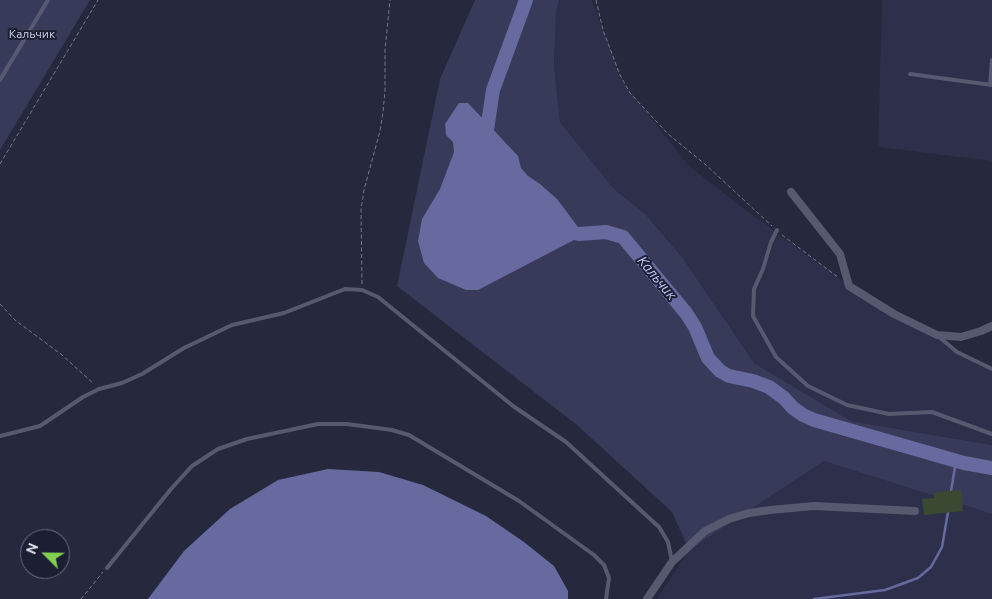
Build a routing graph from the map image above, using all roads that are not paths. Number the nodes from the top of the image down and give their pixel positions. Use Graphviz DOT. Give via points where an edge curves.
graph roads {
  1 [pos="48,0"];
  2 [pos="992,60"];
  3 [pos="910,74"];
  4 [pos="0,80"];
  5 [pos="991,85"];
  6 [pos="791,192"];
  7 [pos="776,230"];
  8 [pos="992,326"];
  9 [pos="937,335"];
  10 [pos="992,369"];
  11 [pos="992,434"];
  12 [pos="0,436"];
  13 [pos="915,511"];
  14 [pos="672,562"];
  15 [pos="107,568"];
  16 [pos="606,599"];
  17 [pos="648,599"];
  1 -- 4 [label="lane"];
  2 -- 5 [label="lane"];
  3 -- 5 [label="lane"];
  6 -- 9 [label="street" via="840,254 849,286 894,314"];
  7 -- 11 [label="lane" via="754,289 753,316 776,358 808,386 847,405 889,414 932,412"];
  8 -- 9 [label="street" via="961,337"];
  9 -- 10 [label="lane" via="957,352"];
  12 -- 14 [label="lane" via="40,426 99,389 142,374 184,348 232,325 284,313 345,289 362,290 378,297 513,406 566,442 659,527 668,542"];
  13 -- 14 [label="street" via="814,506 748,513 705,531"];
  14 -- 17 [label="street"];
  15 -- 16 [label="lane" via="192,466 218,449 247,439 318,424 347,424 409,435 519,501 604,565 609,578"];
}
